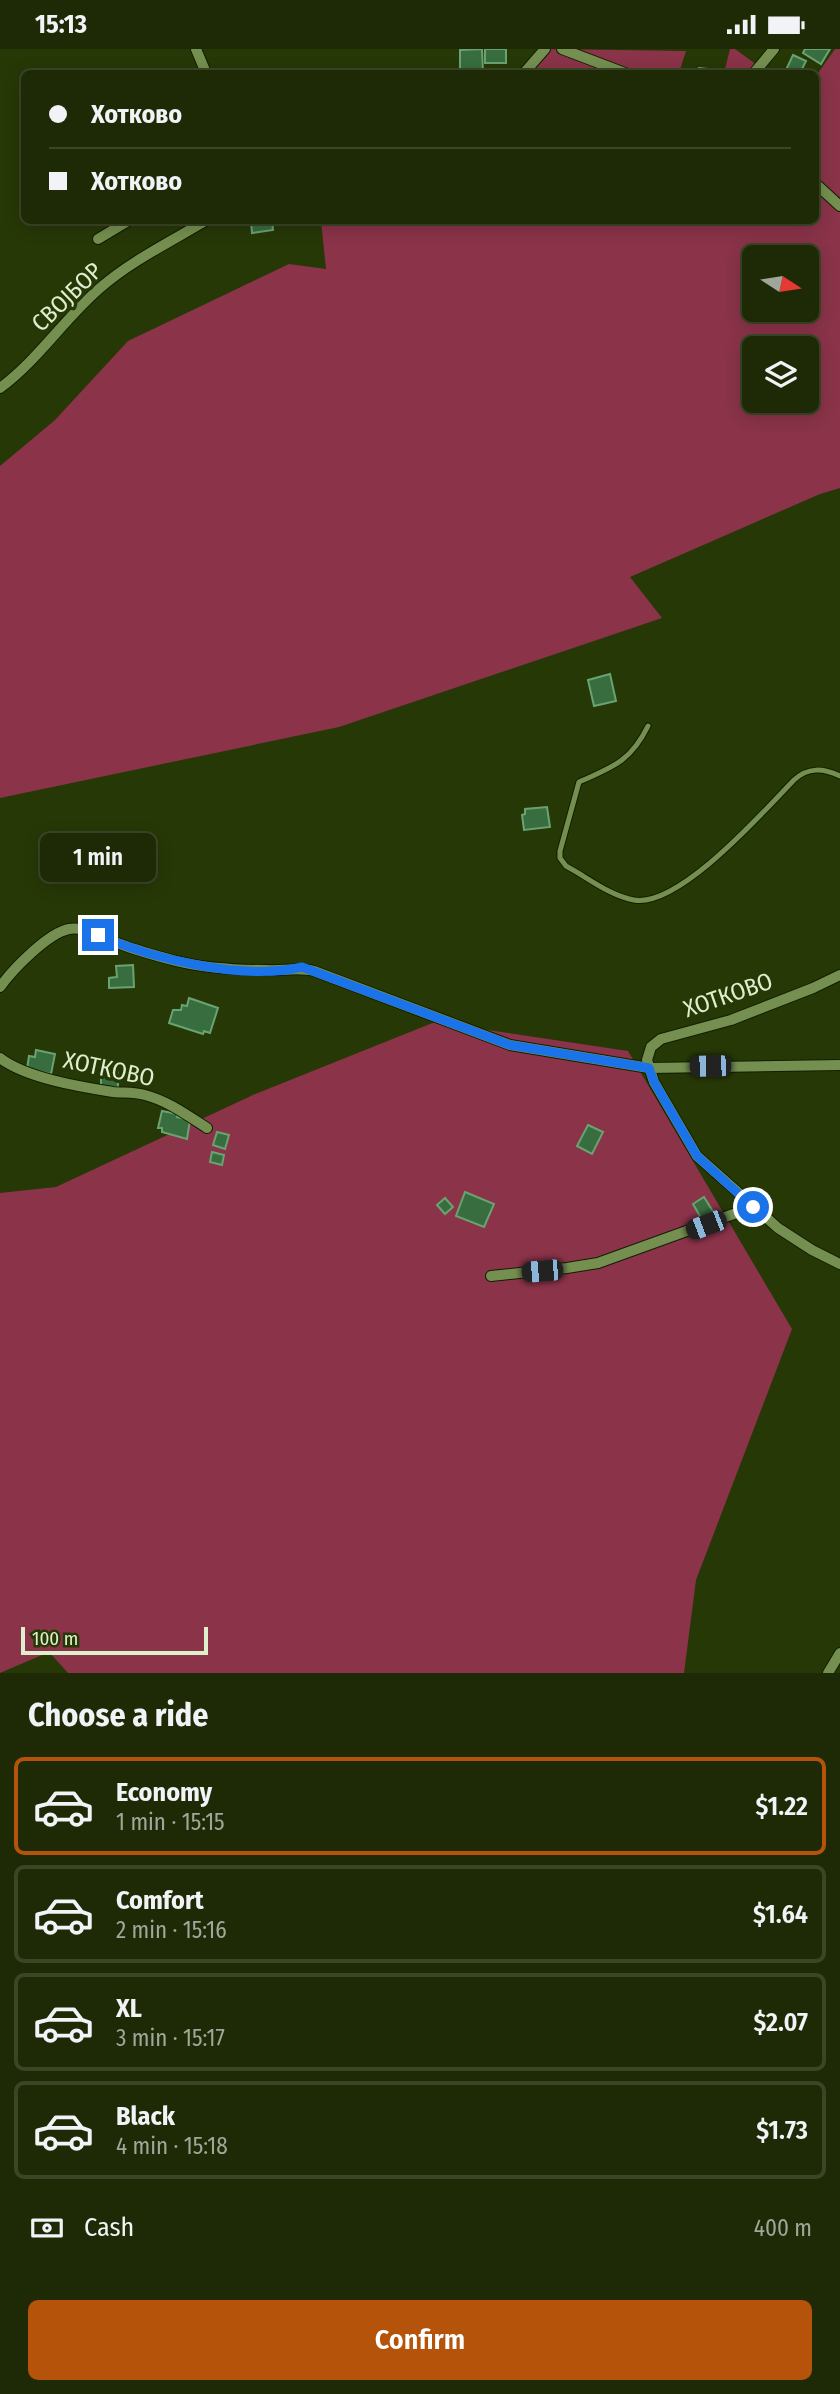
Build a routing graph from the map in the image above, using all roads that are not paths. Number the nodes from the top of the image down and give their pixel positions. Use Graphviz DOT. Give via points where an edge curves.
graph roads {
  1 [pos="196,49"];
  2 [pos="545,49"];
  3 [pos="562,49"];
  4 [pos="774,49"];
  5 [pos="205,70"];
  6 [pos="527,70"];
  7 [pos="617,70"];
  8 [pos="756,70"];
  9 [pos="819,187"];
  10 [pos="840,206"];
  11 [pos="123,224"];
  12 [pos="200,224"];
  13 [pos="98,239"];
  14 [pos="0,388"];
  15 [pos="648,726"];
  16 [pos="840,776"];
  17 [pos="840,975"];
  18 [pos="0,986"];
  19 [pos="0,1058"];
  20 [pos="840,1065"];
  21 [pos="649,1068"];
  22 [pos="207,1128"];
  23 [pos="753,1207"];
  24 [pos="840,1263"];
  25 [pos="491,1276"];
  26 [pos="840,1653"];
  27 [pos="828,1673"];
  1 -- 5 [label="street"];
  2 -- 6 [label="street"];
  3 -- 7 [label="street"];
  4 -- 8 [label="street"];
  9 -- 10 [label="street"];
  11 -- 13 [label="street"];
  12 -- 14 [label="street, СВОЈБОР" via="100,288 23,371"];
  15 -- 16 [label="lane" via="628,757 579,782 560,851 566,866 627,898 644,901 670,892 735,842 804,773 818,769"];
  17 -- 21 [label="street, ХОТКОВО" via="731,1020 661,1039 651,1047"];
  18 -- 21 [label="street" via="55,934 79,928 180,962 255,970 302,967 510,1045"];
  19 -- 22 [label="street, ХОТКОВО" via="30,1074 112,1092 144,1094"];
  20 -- 21 [label="street"];
  21 -- 23 [label="street" via="697,1156"];
  23 -- 24 [label="street" via="812,1250"];
  23 -- 25 [label="street" via="598,1263"];
  26 -- 27 [label="street"];
}
